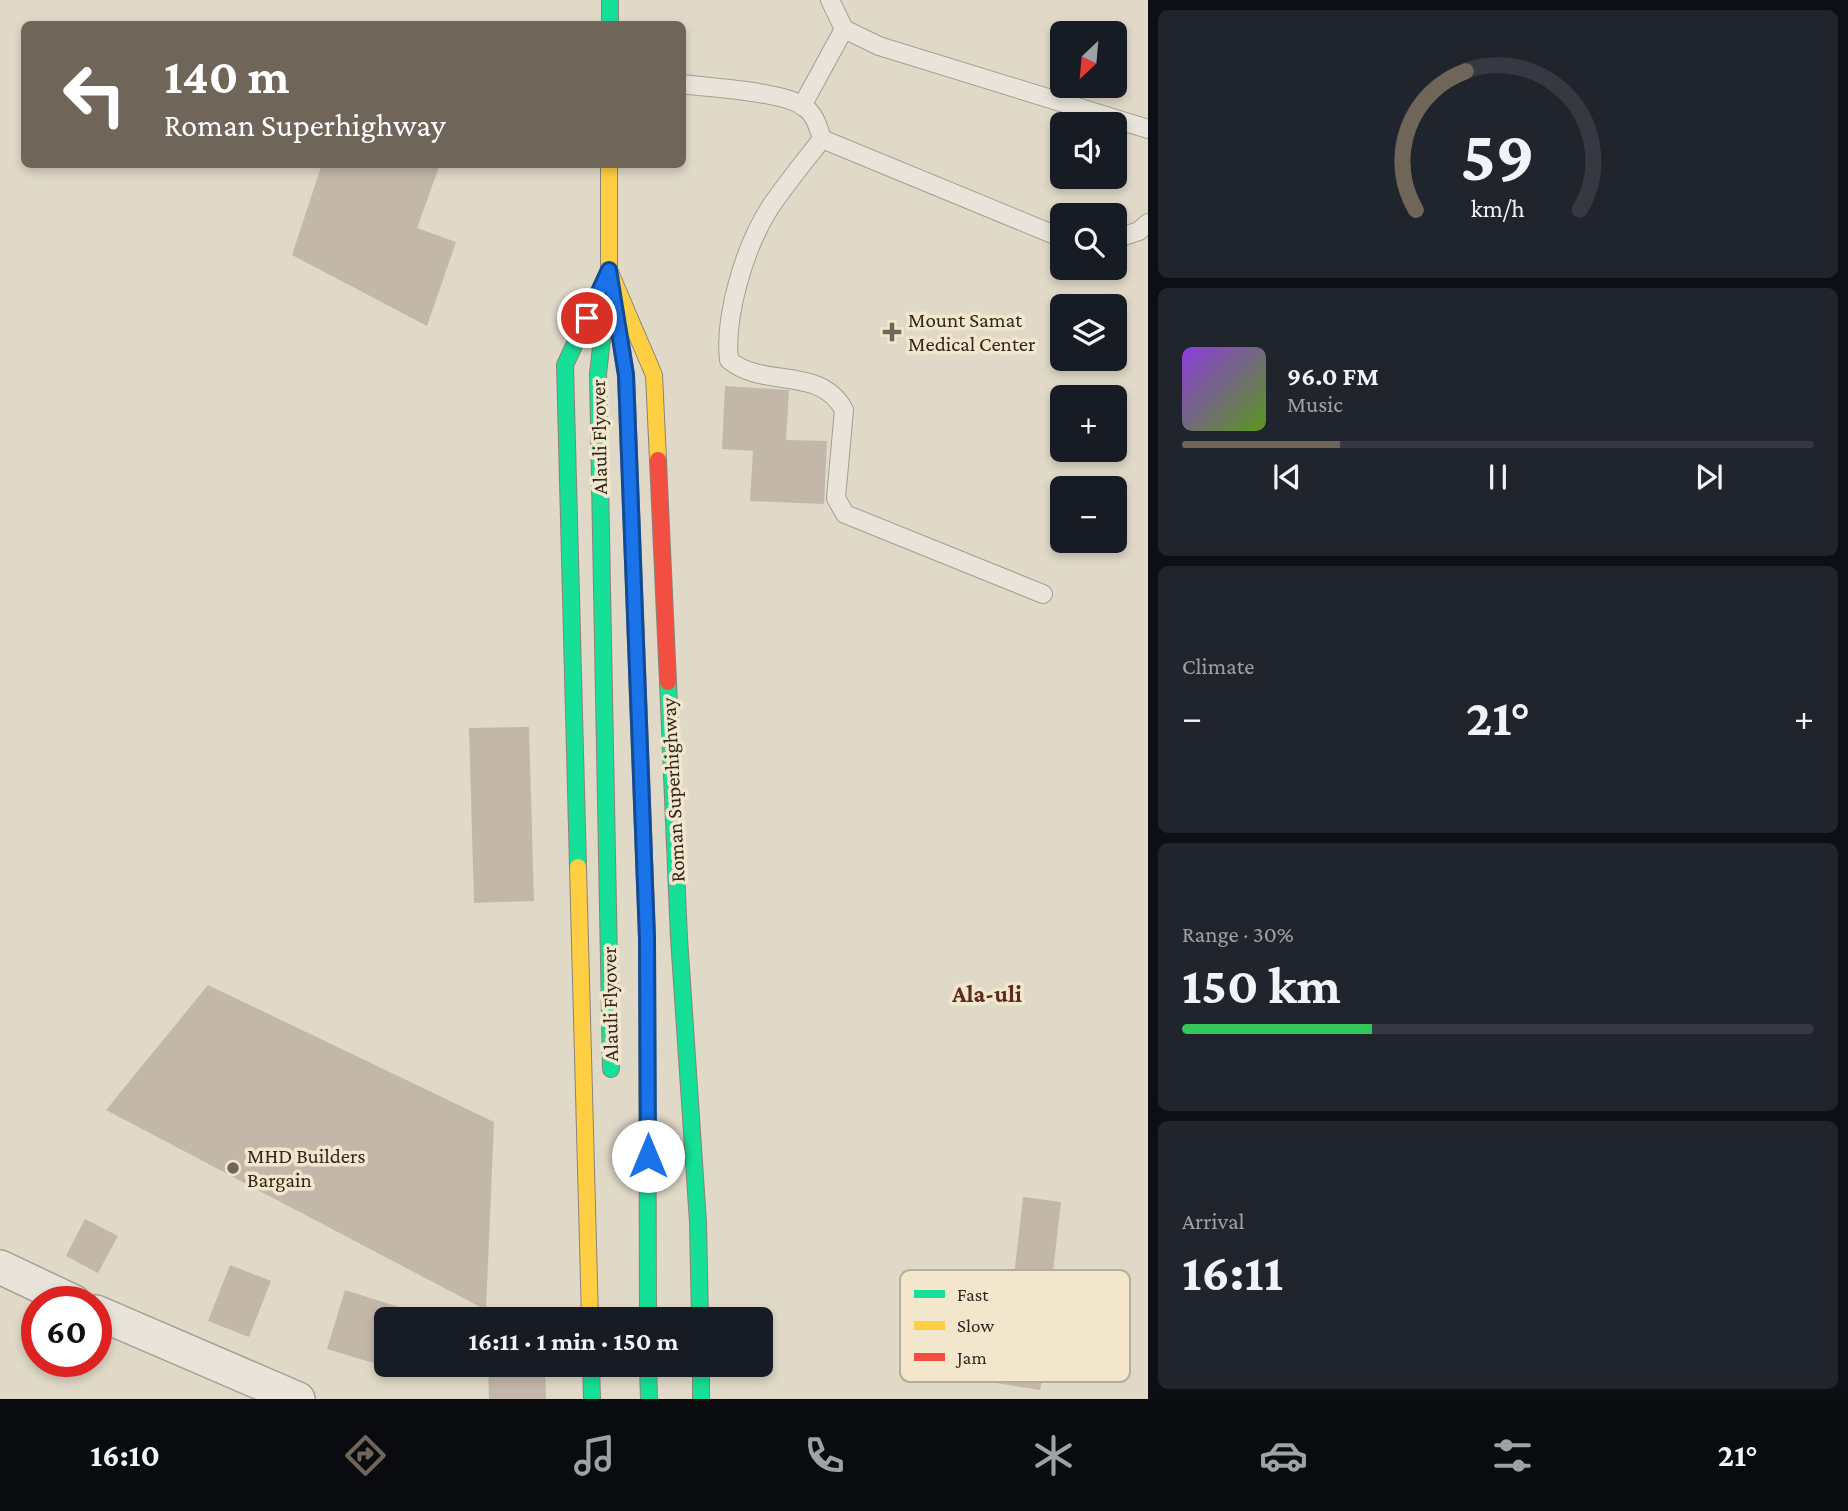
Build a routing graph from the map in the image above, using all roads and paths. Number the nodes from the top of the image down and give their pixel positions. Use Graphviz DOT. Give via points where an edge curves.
graph roads {
  1 [pos="610,0"];
  2 [pos="830,0"];
  3 [pos="610,21"];
  4 [pos="844,29"];
  5 [pos="686,85"];
  6 [pos="802,106"];
  7 [pos="1148,129"];
  8 [pos="822,139"];
  9 [pos="609,168"];
  10 [pos="1148,223"];
  11 [pos="1050,233"];
  12 [pos="1127,235"];
  13 [pos="609,270"];
  14 [pos="1042,594"];
  15 [pos="611,1087"];
  16 [pos="0,1267"];
  17 [pos="40,1286"];
  18 [pos="590,1307"];
  19 [pos="648,1307"];
  20 [pos="700,1307"];
  21 [pos="112,1319"];
  22 [pos="591,1377"];
  23 [pos="648,1377"];
  24 [pos="701,1377"];
  25 [pos="298,1399"];
  26 [pos="592,1399"];
  27 [pos="649,1399"];
  28 [pos="701,1399"];
  1 -- 3 [label="main road"];
  2 -- 4 [label="lane"];
  4 -- 6 [label="lane"];
  4 -- 7 [label="lane" via="879,46"];
  5 -- 6 [label="lane" via="757,94"];
  6 -- 8 [label="lane" via="817,120"];
  8 -- 11 [label="lane"];
  8 -- 14 [label="lane" via="768,211 738,281 729,360 740,369 817,384 839,400 844,410 836,498 845,514"];
  9 -- 13 [label="main road, Roman Superhighway"];
  10 -- 12 [label="lane"];
  13 -- 15 [label="main road, Alauli Flyover" via="598,374"];
  13 -- 18 [label="main road, Roman Superhighway" via="565,365"];
  13 -- 19 [label="main road, Alauli Flyover" via="626,375 647,938"];
  13 -- 20 [label="main road, Roman Superhighway" via="654,375"];
  16 -- 17 [label="street"];
  21 -- 25 [label="street"];
  22 -- 26 [label="main road"];
  23 -- 27 [label="main road"];
  24 -- 28 [label="main road"];
}
